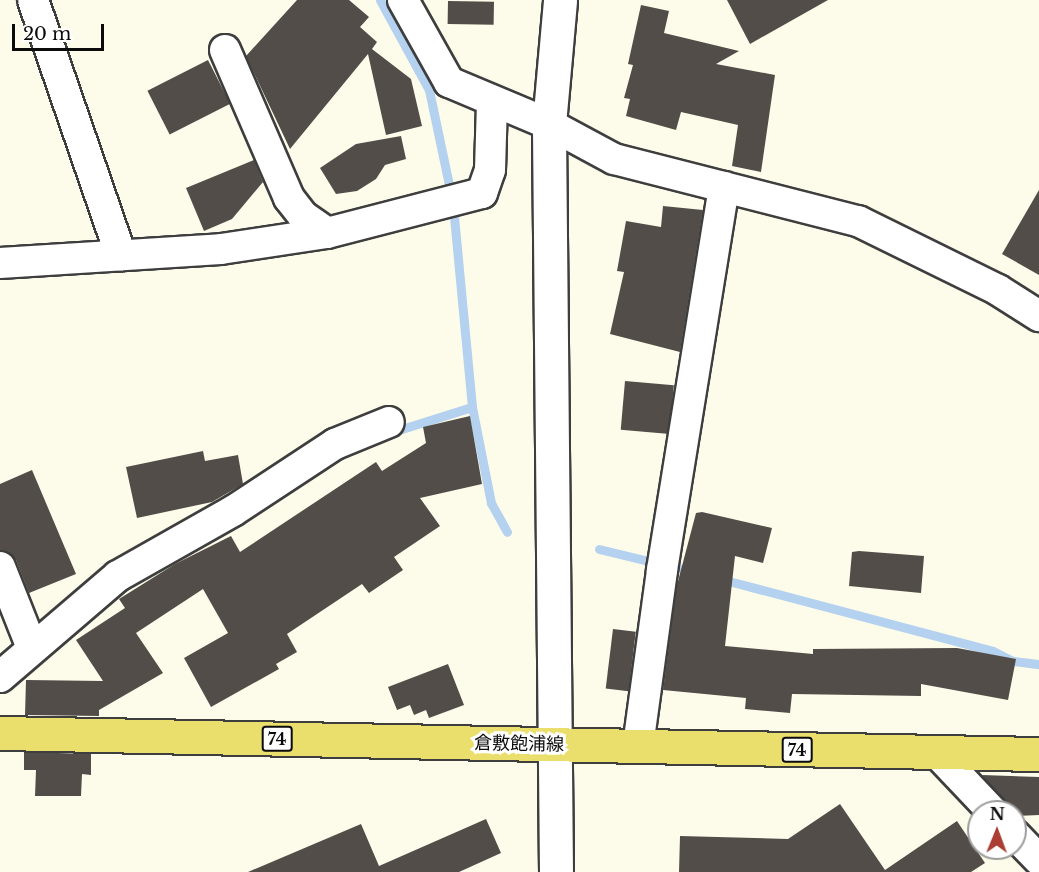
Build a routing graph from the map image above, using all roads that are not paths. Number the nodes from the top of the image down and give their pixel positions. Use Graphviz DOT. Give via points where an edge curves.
graph roads {
  1 [pos="33,0"];
  2 [pos="403,0"];
  3 [pos="560,0"];
  4 [pos="225,50"];
  5 [pos="492,102"];
  6 [pos="549,124"];
  7 [pos="724,187"];
  8 [pos="327,233"];
  9 [pos="120,255"];
  10 [pos="0,263"];
  11 [pos="1039,316"];
  12 [pos="389,422"];
  13 [pos="0,567"];
  14 [pos="32,648"];
  15 [pos="0,676"];
  16 [pos="0,734"];
  17 [pos="555,745"];
  18 [pos="638,747"];
  19 [pos="936,752"];
  20 [pos="1039,754"];
  21 [pos="982,800"];
  22 [pos="1027,848"];
  23 [pos="1039,860"];
  24 [pos="561,869"];
  1 -- 9 [label="street"];
  2 -- 5 [label="street" via="449,81"];
  3 -- 6 [label="street"];
  4 -- 8 [label="street" via="289,198 303,216"];
  5 -- 6 [label="street"];
  5 -- 8 [label="street" via="490,170 482,193"];
  6 -- 7 [label="street" via="614,159"];
  6 -- 17 [label="street"];
  7 -- 11 [label="street" via="858,221 998,290"];
  7 -- 18 [label="street" via="663,564"];
  8 -- 9 [label="street" via="221,249"];
  9 -- 10 [label="street"];
  12 -- 14 [label="street" via="335,444 233,511 118,576"];
  13 -- 14 [label="street"];
  14 -- 15 [label="street"];
  16 -- 17 [label="main road, 倉敷飽浦線 / 74"];
  17 -- 18 [label="main road, 倉敷飽浦線 / 74"];
  17 -- 24 [label="street"];
  18 -- 19 [label="main road, 倉敷飽浦線 / 74"];
  19 -- 20 [label="main road, 倉敷飽浦線 / 74"];
  19 -- 21 [label="street"];
  22 -- 23 [label="street"];
}
